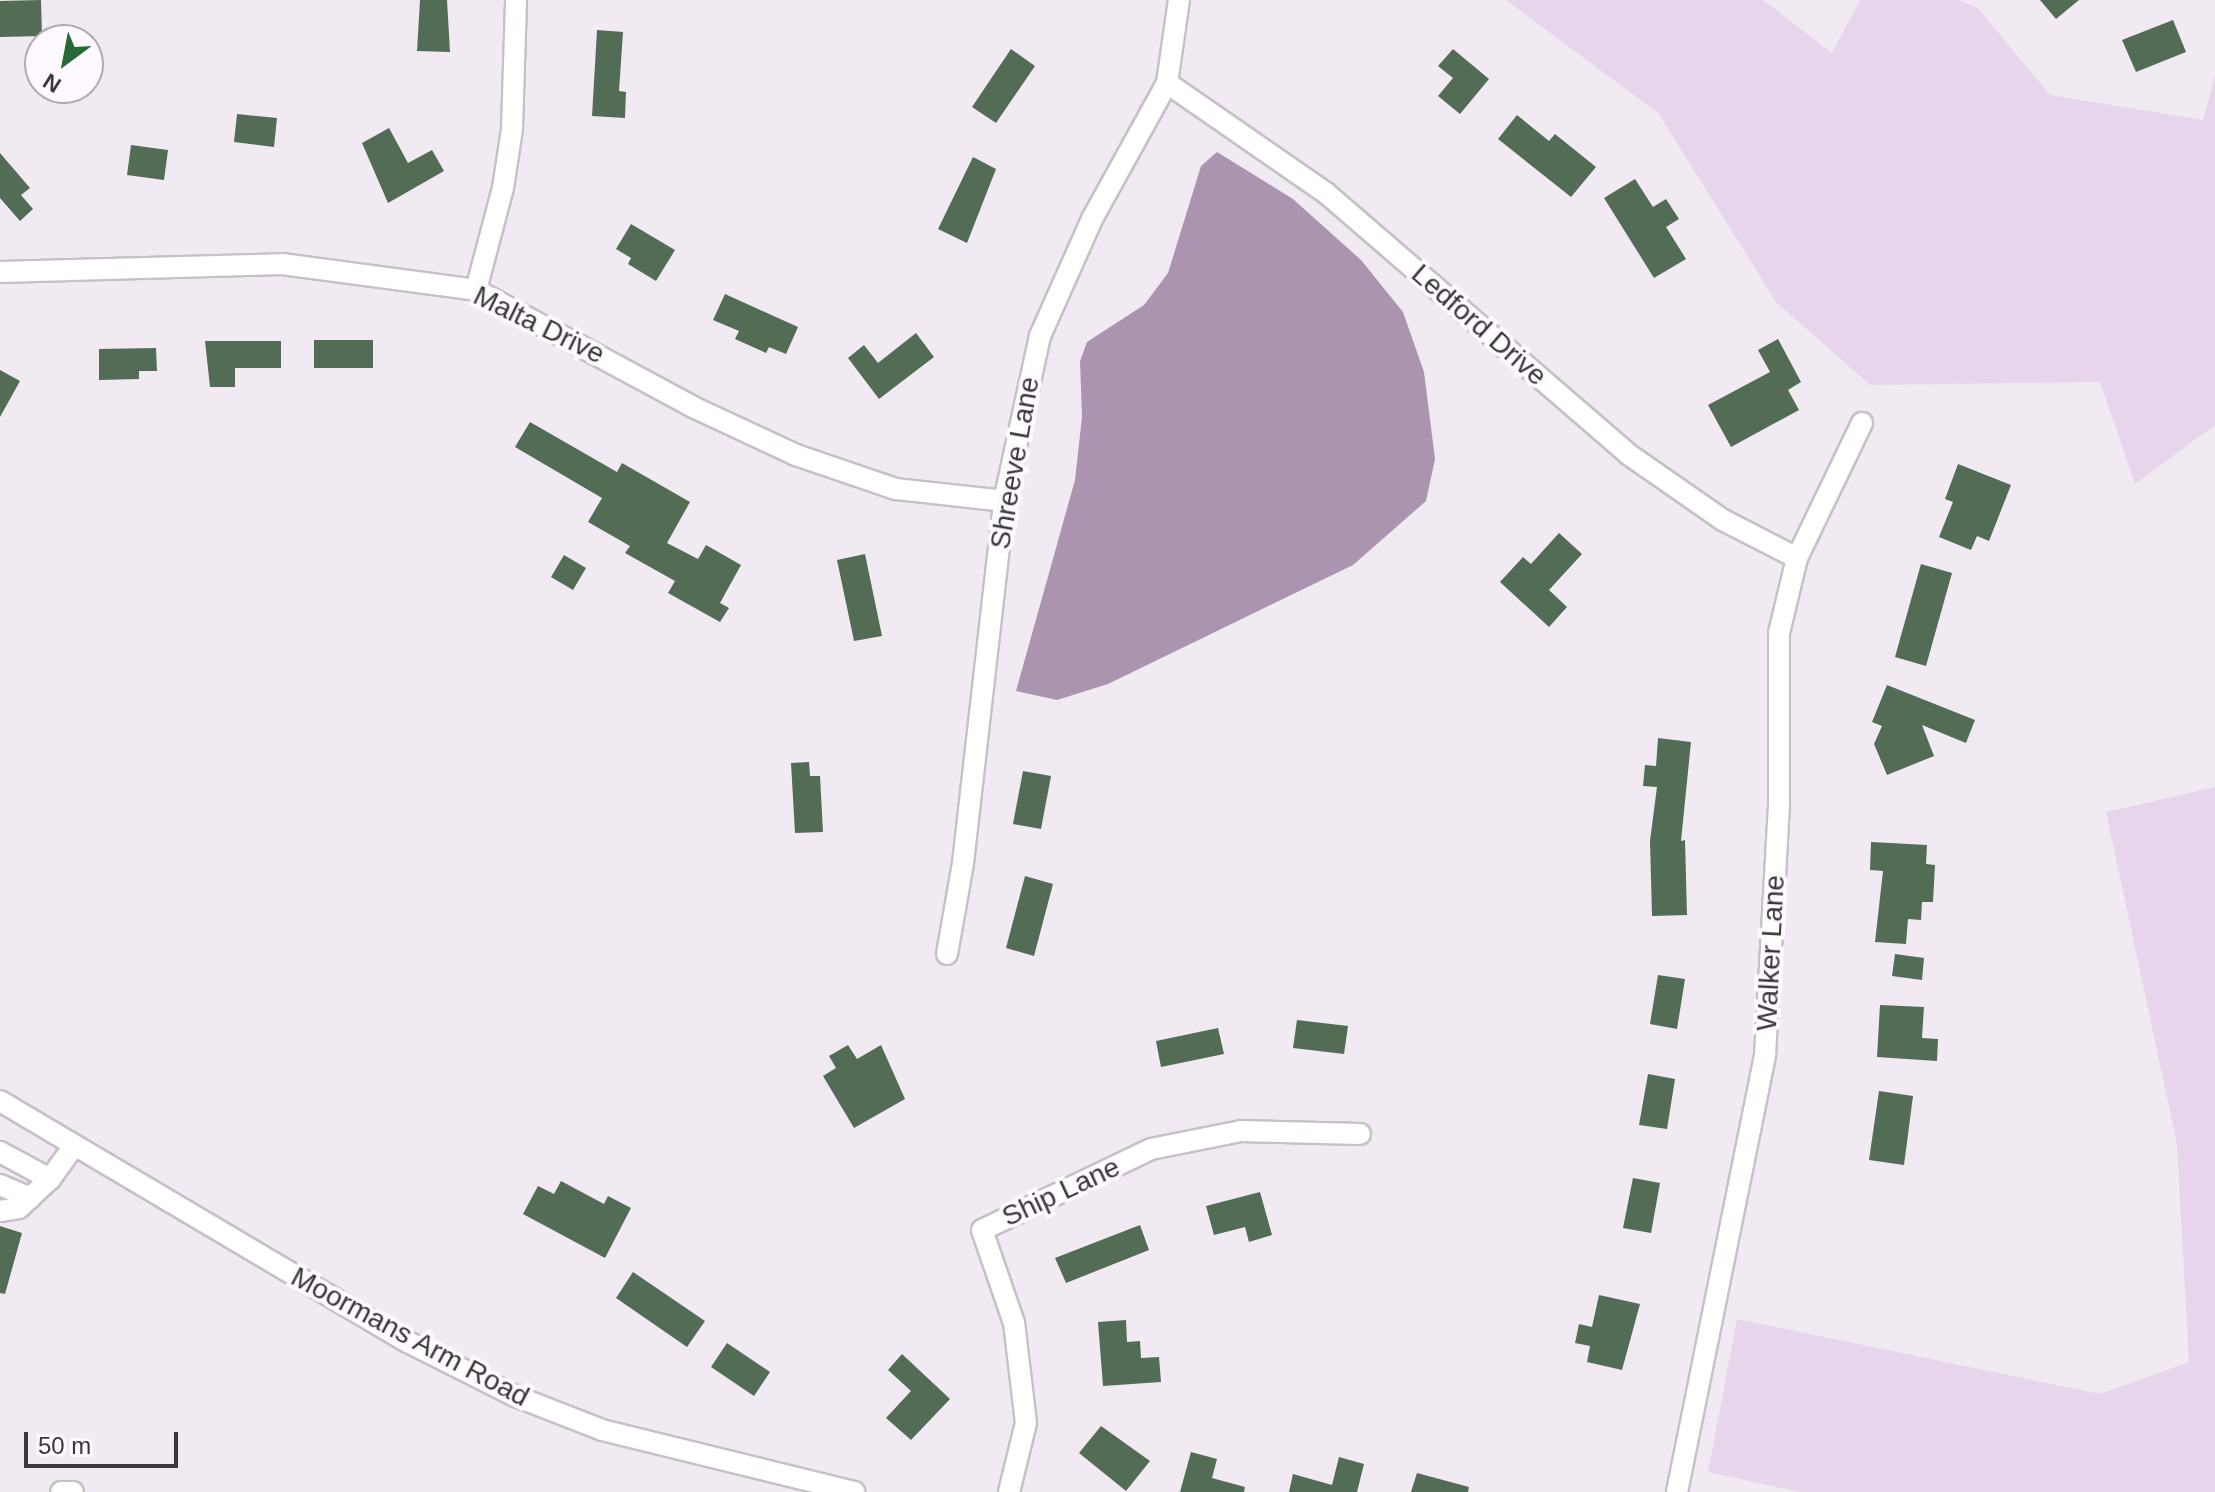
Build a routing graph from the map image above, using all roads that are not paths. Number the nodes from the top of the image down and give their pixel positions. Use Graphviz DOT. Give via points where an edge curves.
graph roads {
  1 [pos="516,0"];
  2 [pos="1179,0"];
  3 [pos="1167,83"];
  4 [pos="0,272"];
  5 [pos="476,290"];
  6 [pos="1862,423"];
  7 [pos="1004,501"];
  8 [pos="1797,558"];
  9 [pos="947,954"];
  10 [pos="0,1101"];
  11 [pos="1360,1134"];
  12 [pos="74,1146"];
  13 [pos="0,1152"];
  14 [pos="50,1179"];
  15 [pos="0,1185"];
  16 [pos="30,1198"];
  17 [pos="0,1211"];
  18 [pos="61,1492"];
  19 [pos="73,1492"];
  20 [pos="854,1492"];
  21 [pos="1009,1492"];
  22 [pos="1677,1492"];
  1 -- 5 [label="street" via="510,144"];
  2 -- 3 [label="street, Shreeve Lane"];
  3 -- 7 [label="street, Shreeve Lane" via="1053,300 1040,336"];
  3 -- 8 [label="street, Ledford Drive" via="1326,193 1628,454 1723,520"];
  4 -- 5 [label="street, Malta Drive" via="282,264"];
  5 -- 7 [label="street, Malta Drive" via="693,407 796,455 896,489"];
  6 -- 8 [label="street, Walker Lane"];
  7 -- 9 [label="street, Shreeve Lane" via="963,863"];
  8 -- 22 [label="street, Walker Lane" via="1779,633 1779,803 1765,1055"];
  10 -- 12 [label="street, Moormans Arm Road"];
  11 -- 21 [label="street, Ship Lane" via="1241,1131 1151,1149 982,1230 1014,1323 1026,1423"];
  12 -- 14 [label="street"];
  12 -- 20 [label="street, Moormans Arm Road" via="408,1342 515,1396 602,1430"];
  13 -- 14 [label="street"];
  14 -- 16 [label="street"];
  15 -- 16 [label="street"];
  16 -- 17 [label="street" via="19,1208"];
  18 -- 19 [label="street"];
}
